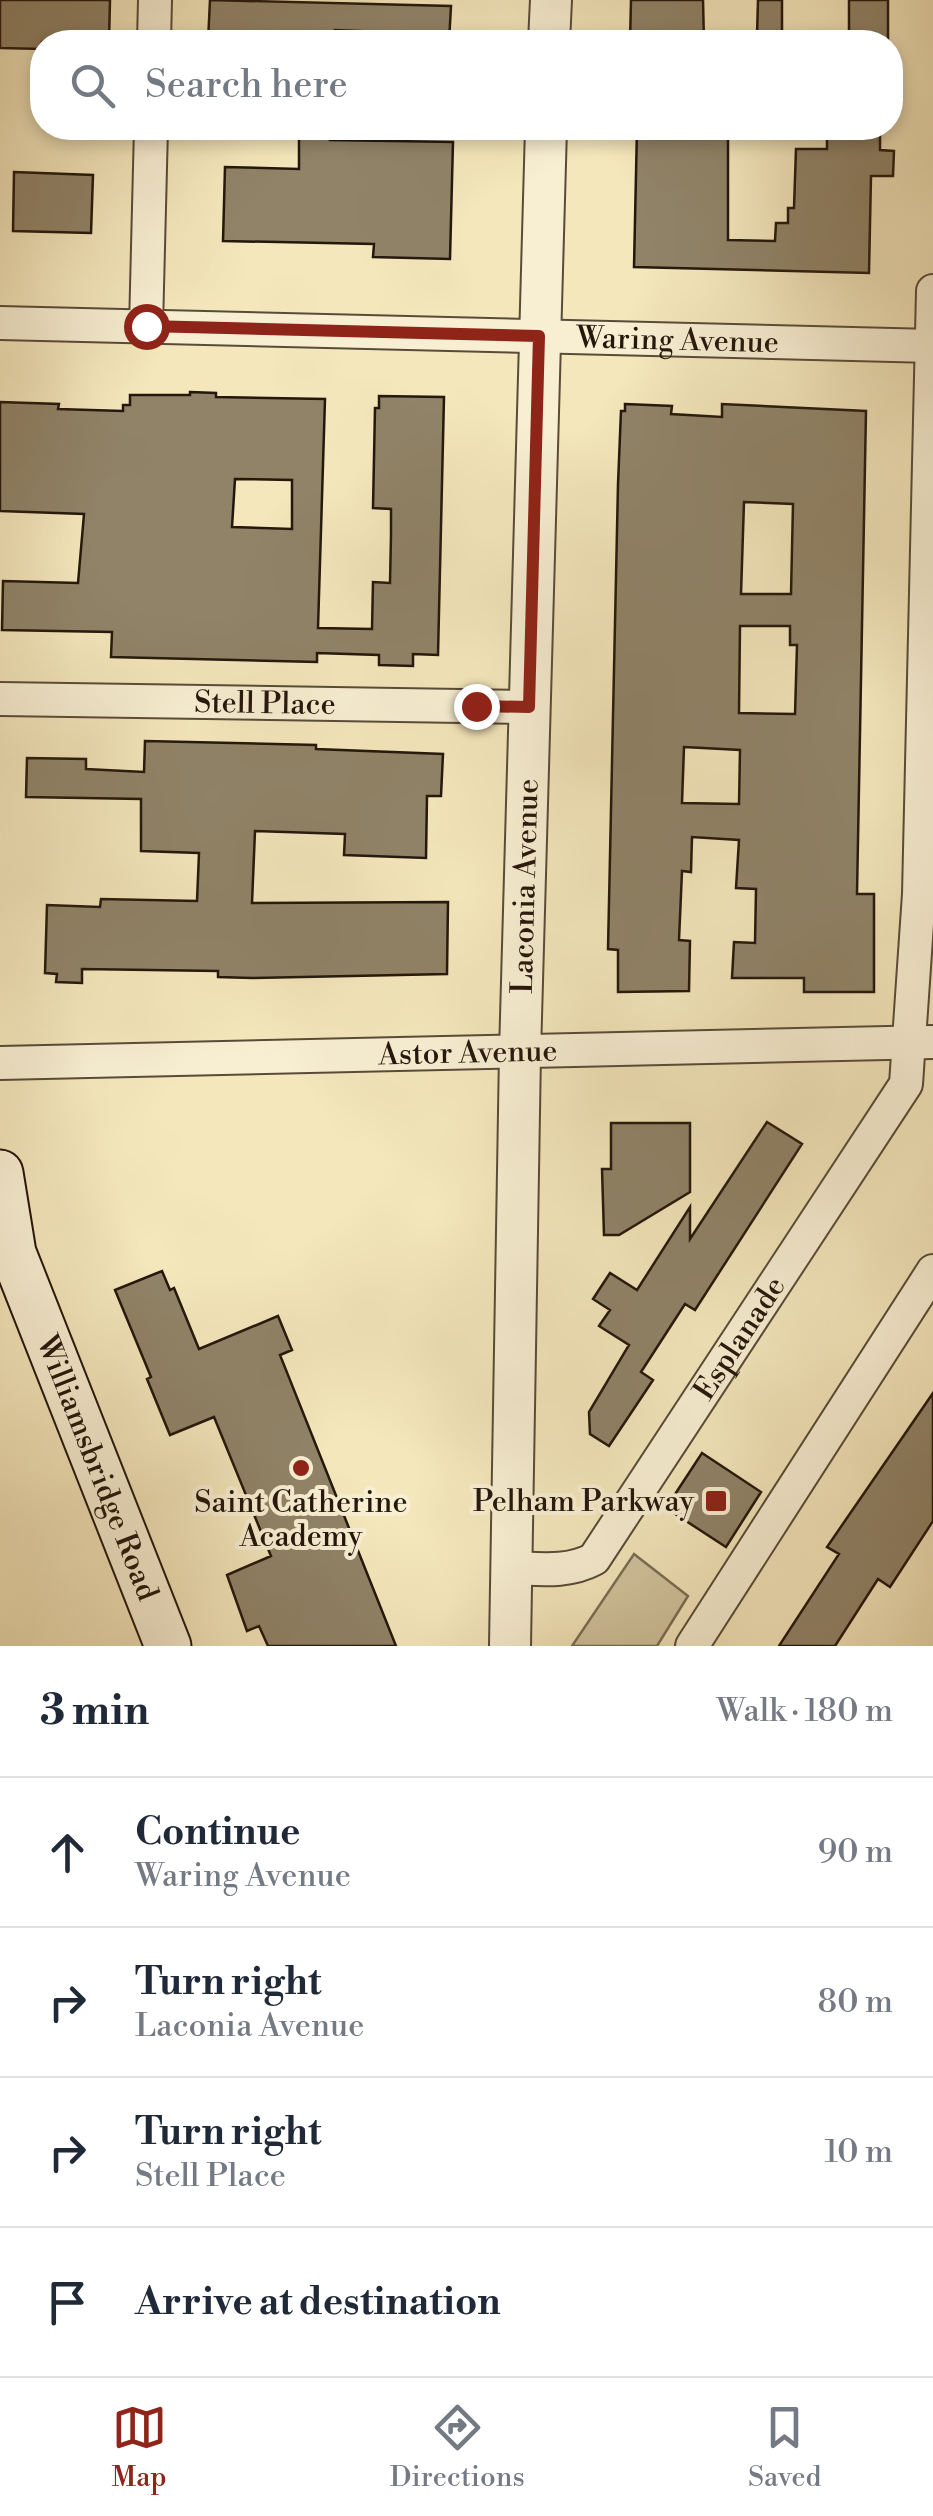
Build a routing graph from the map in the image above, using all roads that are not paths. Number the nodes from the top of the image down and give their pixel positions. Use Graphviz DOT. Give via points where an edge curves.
graph roads {
  1 [pos="154,0"];
  2 [pos="551,0"];
  3 [pos="154,30"];
  4 [pos="550,30"];
  5 [pos="152,140"];
  6 [pos="546,140"];
  7 [pos="933,291"];
  8 [pos="0,323"];
  9 [pos="146,326"];
  10 [pos="539,336"];
  11 [pos="932,346"];
  12 [pos="0,699"];
  13 [pos="529,707"];
  14 [pos="921,1043"];
  15 [pos="520,1053"];
  16 [pos="0,1064"];
  17 [pos="0,1173"];
  18 [pos="933,1271"];
  19 [pos="512,1568"];
  20 [pos="168,1646"];
  21 [pos="510,1646"];
  22 [pos="692,1646"];
  1 -- 3 [label="street"];
  2 -- 4 [label="street"];
  5 -- 9 [label="street"];
  6 -- 10 [label="street, Laconia Avenue"];
  7 -- 11 [label="street"];
  8 -- 9 [label="street, Waring Avenue"];
  9 -- 10 [label="street, Waring Avenue"];
  10 -- 11 [label="street, Waring Avenue"];
  10 -- 13 [label="street, Laconia Avenue"];
  11 -- 14 [label="street"];
  12 -- 13 [label="street, Stell Place"];
  13 -- 15 [label="street, Laconia Avenue"];
  14 -- 15 [label="street, Astor Avenue"];
  14 -- 19 [label="street, Esplanade" via="906,1084 594,1559 559,1569"];
  15 -- 16 [label="street, Astor Avenue"];
  15 -- 19 [label="street, Laconia Avenue"];
  17 -- 20 [label="main road, Williamsbridge Road" via="13,1252"];
  18 -- 22 [label="street"];
  19 -- 21 [label="street, Laconia Avenue"];
}
